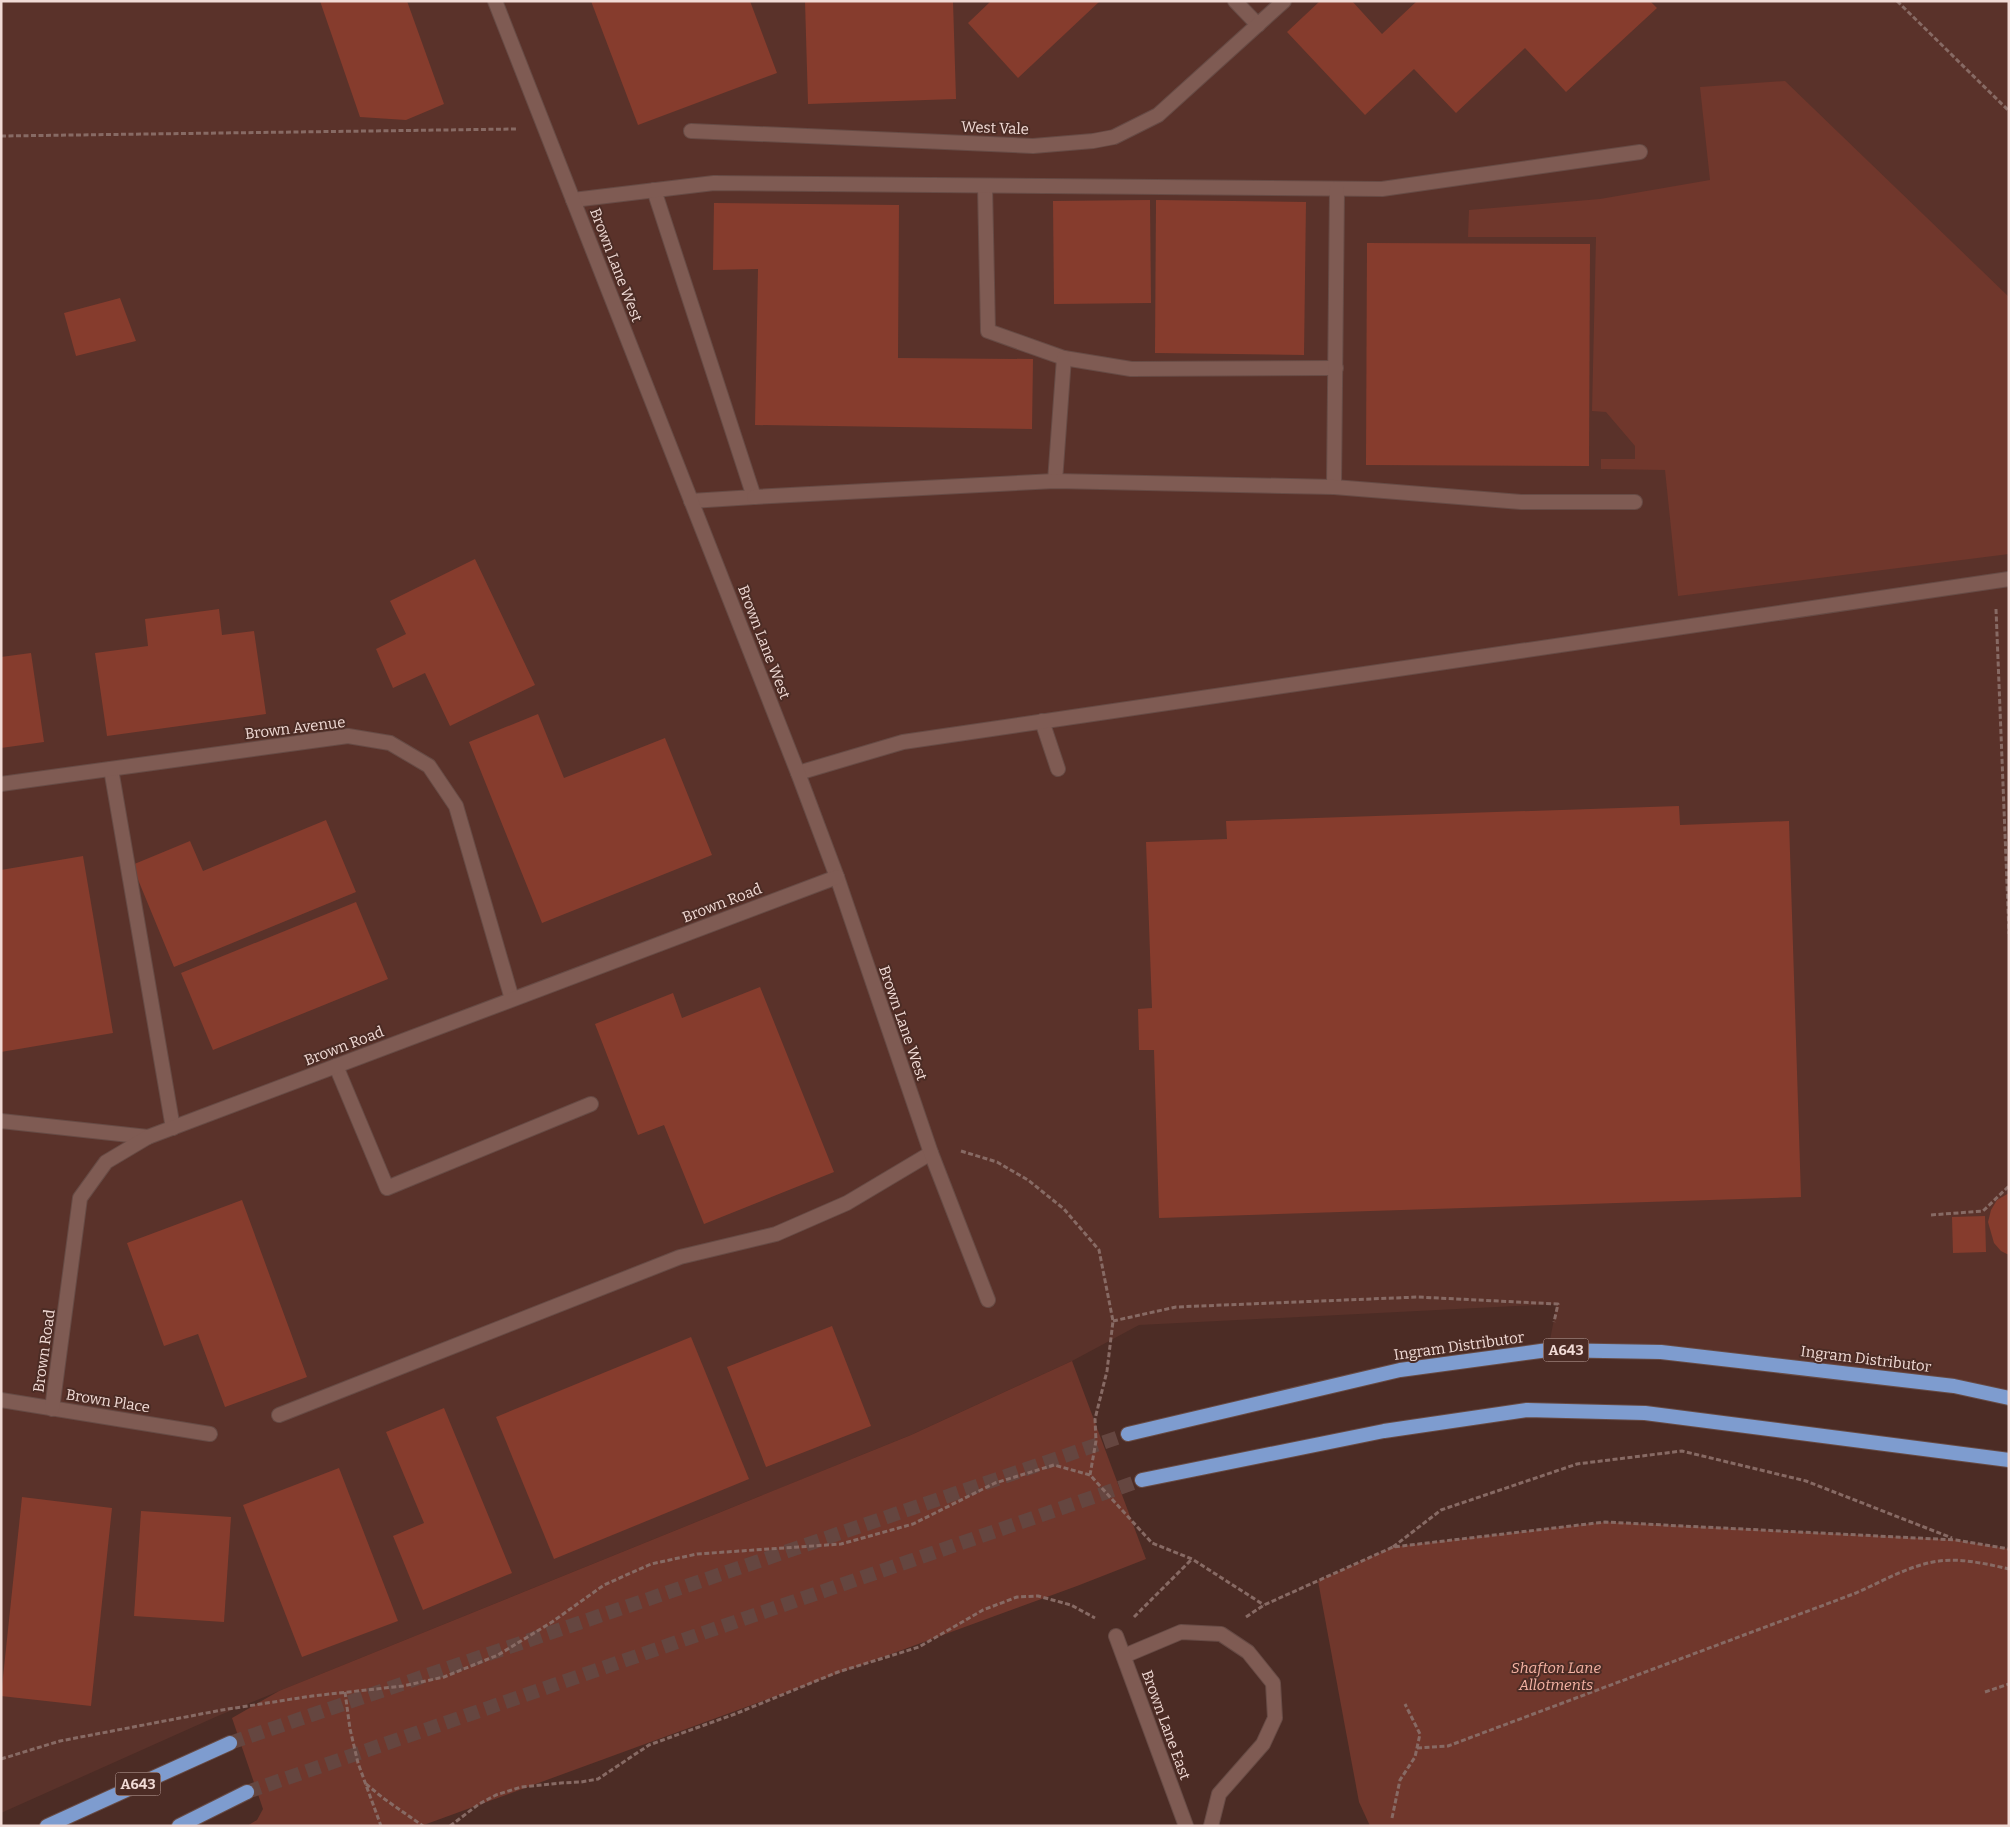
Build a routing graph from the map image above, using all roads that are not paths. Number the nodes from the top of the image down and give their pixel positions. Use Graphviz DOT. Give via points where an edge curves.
graph roads {
  1 [pos="495,1"];
  2 [pos="1234,1"];
  3 [pos="1284,1"];
  4 [pos="1258,26"];
  5 [pos="691,131"];
  6 [pos="1640,152"];
  7 [pos="985,186"];
  8 [pos="1337,189"];
  9 [pos="654,190"];
  10 [pos="573,200"];
  11 [pos="1064,358"];
  12 [pos="1336,368"];
  13 [pos="1055,480"];
  14 [pos="1334,487"];
  15 [pos="754,497"];
  16 [pos="691,500"];
  17 [pos="1635,502"];
  18 [pos="2002,580"];
  19 [pos="1042,721"];
  20 [pos="110,769"];
  21 [pos="1058,769"];
  22 [pos="798,773"];
  23 [pos="1,784"];
  24 [pos="837,877"];
  25 [pos="512,1000"];
  26 [pos="336,1066"];
  27 [pos="590,1104"];
  28 [pos="1,1121"];
  29 [pos="172,1128"];
  30 [pos="148,1137"];
  31 [pos="931,1153"];
  32 [pos="988,1300"];
  33 [pos="2009,1398"];
  34 [pos="1,1400"];
  35 [pos="52,1408"];
  36 [pos="279,1415"];
  37 [pos="210,1434"];
  38 [pos="1128,1434"];
  39 [pos="2009,1460"];
  40 [pos="1142,1480"];
  41 [pos="1116,1636"];
  42 [pos="1124,1656"];
  43 [pos="230,1742"];
  44 [pos="247,1792"];
  45 [pos="47,1826"];
  46 [pos="179,1826"];
  47 [pos="1186,1826"];
  48 [pos="1211,1826"];
  1 -- 10 [label="street, Brown Lane West"];
  2 -- 4 [label="street"];
  3 -- 4 [label="street, West Vale"];
  4 -- 5 [label="street, West Vale" via="1158,115 1114,137 1093,141 1034,146"];
  6 -- 8 [label="street" via="1382,189"];
  7 -- 8 [label="street"];
  7 -- 9 [label="street" via="714,183"];
  7 -- 11 [label="street" via="988,331"];
  8 -- 12 [label="street"];
  9 -- 10 [label="street"];
  9 -- 15 [label="street"];
  10 -- 16 [label="street, Brown Lane West"];
  11 -- 12 [label="street" via="1131,369"];
  11 -- 13 [label="street"];
  12 -- 14 [label="street"];
  13 -- 14 [label="street"];
  13 -- 15 [label="street"];
  14 -- 17 [label="street" via="1521,502"];
  15 -- 16 [label="street"];
  16 -- 22 [label="street, Brown Lane West"];
  18 -- 19 [label="street"];
  19 -- 21 [label="street"];
  19 -- 22 [label="street" via="903,742"];
  20 -- 23 [label="street, Brown Avenue"];
  20 -- 25 [label="street, Brown Avenue" via="348,736 390,743 429,766 456,806"];
  20 -- 29 [label="street"];
  22 -- 24 [label="street, Brown Lane West"];
  24 -- 25 [label="street, Brown Road"];
  24 -- 31 [label="street, Brown Lane West"];
  25 -- 26 [label="street, Brown Road"];
  26 -- 27 [label="street" via="387,1188"];
  26 -- 29 [label="street, Brown Road"];
  28 -- 30 [label="street"];
  29 -- 30 [label="street, Brown Road"];
  30 -- 35 [label="street, Brown Road" via="106,1162 80,1198"];
  31 -- 32 [label="street, Brown Lane West"];
  31 -- 36 [label="street" via="847,1204 776,1234 680,1257"];
  33 -- 38 [label="highway, Ingram Distributor / A643" via="1954,1386 1661,1352 1548,1350 1400,1370"];
  34 -- 35 [label="street, Brown Place"];
  35 -- 37 [label="street, Brown Place"];
  39 -- 40 [label="highway" via="1645,1413 1527,1410 1384,1431"];
  41 -- 42 [label="street, Brown Lane East"];
  42 -- 47 [label="street, Brown Lane East"];
  42 -- 48 [label="street" via="1181,1632 1221,1634 1248,1652 1273,1683 1275,1718 1263,1744 1219,1794"];
  43 -- 45 [label="highway, A643"];
  44 -- 46 [label="highway"];
}
